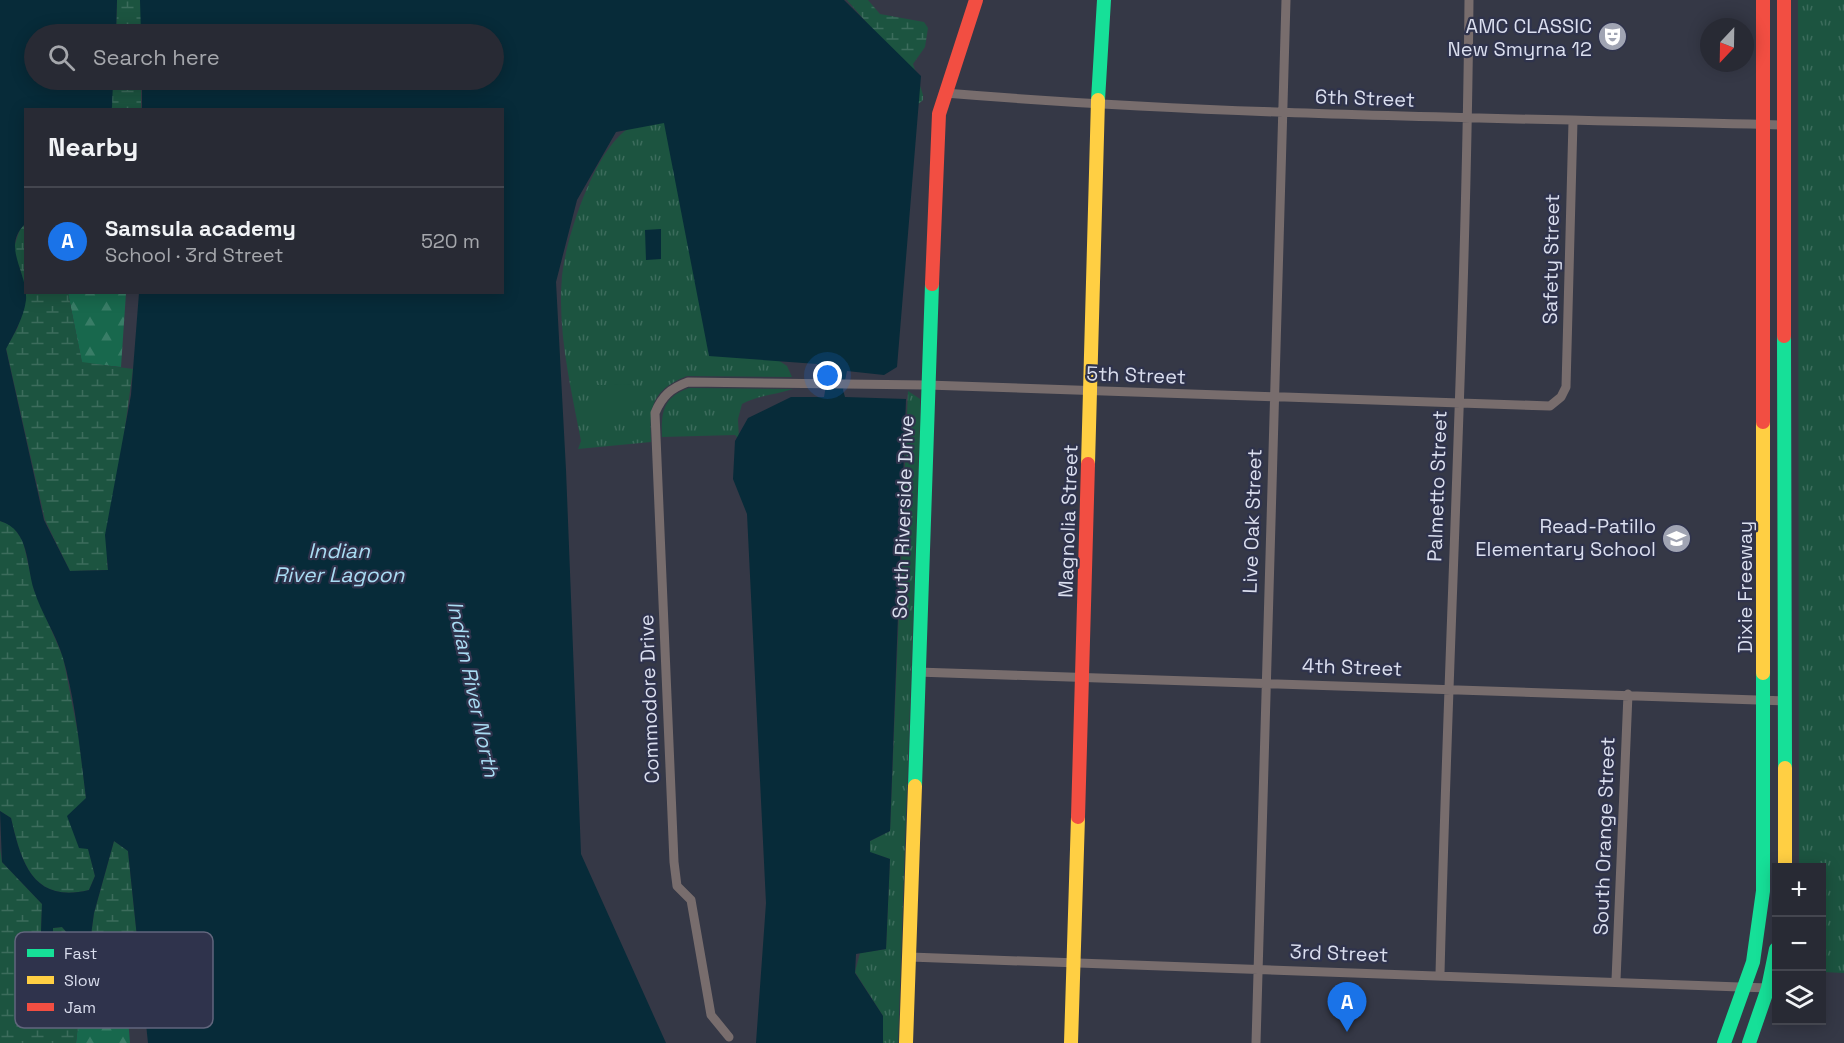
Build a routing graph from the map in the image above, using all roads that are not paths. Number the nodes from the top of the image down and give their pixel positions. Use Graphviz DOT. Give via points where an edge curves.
graph roads {
  1 [pos="976,0"];
  2 [pos="1104,0"];
  3 [pos="1286,0"];
  4 [pos="1469,0"];
  5 [pos="1763,0"];
  6 [pos="1784,0"];
  7 [pos="945,93"];
  8 [pos="1098,106"];
  9 [pos="1284,112"];
  10 [pos="1468,120"];
  11 [pos="1573,121"];
  12 [pos="1763,125"];
  13 [pos="1784,125"];
  14 [pos="707,382"];
  15 [pos="927,385"];
  16 [pos="1091,391"];
  17 [pos="1561,397"];
  18 [pos="1273,398"];
  19 [pos="1458,404"];
  20 [pos="1764,419"];
  21 [pos="1785,419"];
  22 [pos="917,672"];
  23 [pos="1083,678"];
  24 [pos="1265,682"];
  25 [pos="1447,688"];
  26 [pos="1628,694"];
  27 [pos="1764,701"];
  28 [pos="1785,701"];
  29 [pos="1785,863"];
  30 [pos="909,957"];
  31 [pos="1072,963"];
  32 [pos="1772,968"];
  33 [pos="1257,969"];
  34 [pos="1440,974"];
  35 [pos="1616,980"];
  36 [pos="1746,987"];
  37 [pos="1768,988"];
  38 [pos="729,1037"];
  39 [pos="906,1043"];
  40 [pos="1071,1043"];
  41 [pos="1256,1043"];
  42 [pos="1724,1043"];
  43 [pos="1749,1043"];
  1 -- 7 [label="street, South Riverside Drive"];
  2 -- 8 [label="street, Magnolia Street"];
  3 -- 9 [label="street, Live Oak Street"];
  4 -- 10 [label="street, Palmetto Street"];
  5 -- 12 [label="street, Dixie Freeway"];
  6 -- 13 [label="street, Dixie Freeway"];
  7 -- 8 [label="street, 6th Street"];
  7 -- 15 [label="street, South Riverside Drive" via="938,109"];
  8 -- 9 [label="street, 6th Street"];
  8 -- 16 [label="street, Magnolia Street"];
  9 -- 10 [label="street, 6th Street"];
  9 -- 18 [label="street, Live Oak Street"];
  10 -- 11 [label="street, 6th Street"];
  10 -- 19 [label="street, Palmetto Street"];
  11 -- 12 [label="street, 6th Street"];
  11 -- 17 [label="street, Safety Street" via="1566,387"];
  12 -- 13 [label="street, 6th Street"];
  12 -- 20 [label="street, Dixie Freeway"];
  13 -- 21 [label="street, Dixie Freeway"];
  14 -- 15 [label="street, 5th Street"];
  14 -- 38 [label="street, Commodore Drive" via="675,387 660,400 655,413 674,862 677,886 691,900 711,1015"];
  15 -- 16 [label="street, 5th Street"];
  15 -- 22 [label="street, South Riverside Drive"];
  16 -- 18 [label="street, 5th Street"];
  16 -- 23 [label="street, Magnolia Street"];
  17 -- 19 [label="street, 5th Street" via="1550,406"];
  18 -- 19 [label="street, 5th Street"];
  18 -- 24 [label="street, Live Oak Street"];
  19 -- 25 [label="street, Palmetto Street"];
  20 -- 21 [label="street"];
  20 -- 27 [label="street, Dixie Freeway"];
  21 -- 28 [label="street, Dixie Freeway"];
  22 -- 23 [label="street, 4th Street"];
  22 -- 30 [label="street, South Riverside Drive"];
  23 -- 24 [label="street, 4th Street"];
  23 -- 31 [label="street, Magnolia Street"];
  24 -- 25 [label="street, 4th Street"];
  24 -- 33 [label="street, Live Oak Street"];
  25 -- 26 [label="street, 4th Street"];
  25 -- 34 [label="street, Palmetto Street"];
  26 -- 27 [label="street, 4th Street"];
  26 -- 35 [label="street, South Orange Street"];
  27 -- 28 [label="street, 4th Street"];
  27 -- 36 [label="street, Dixie Freeway" via="1763,891 1758,939"];
  28 -- 29 [label="street, Dixie Freeway"];
  30 -- 31 [label="street, 3rd Street"];
  30 -- 39 [label="street, South Riverside Drive"];
  31 -- 33 [label="street, 3rd Street"];
  31 -- 40 [label="street, Magnolia Street"];
  32 -- 37 [label="street"];
  33 -- 34 [label="street, 3rd Street"];
  33 -- 41 [label="street, Live Oak Street"];
  34 -- 35 [label="street, 3rd Street"];
  35 -- 36 [label="street, 3rd Street"];
  36 -- 37 [label="street, 3rd Street"];
  36 -- 42 [label="street, Dixie Freeway"];
  37 -- 43 [label="street"];
}
